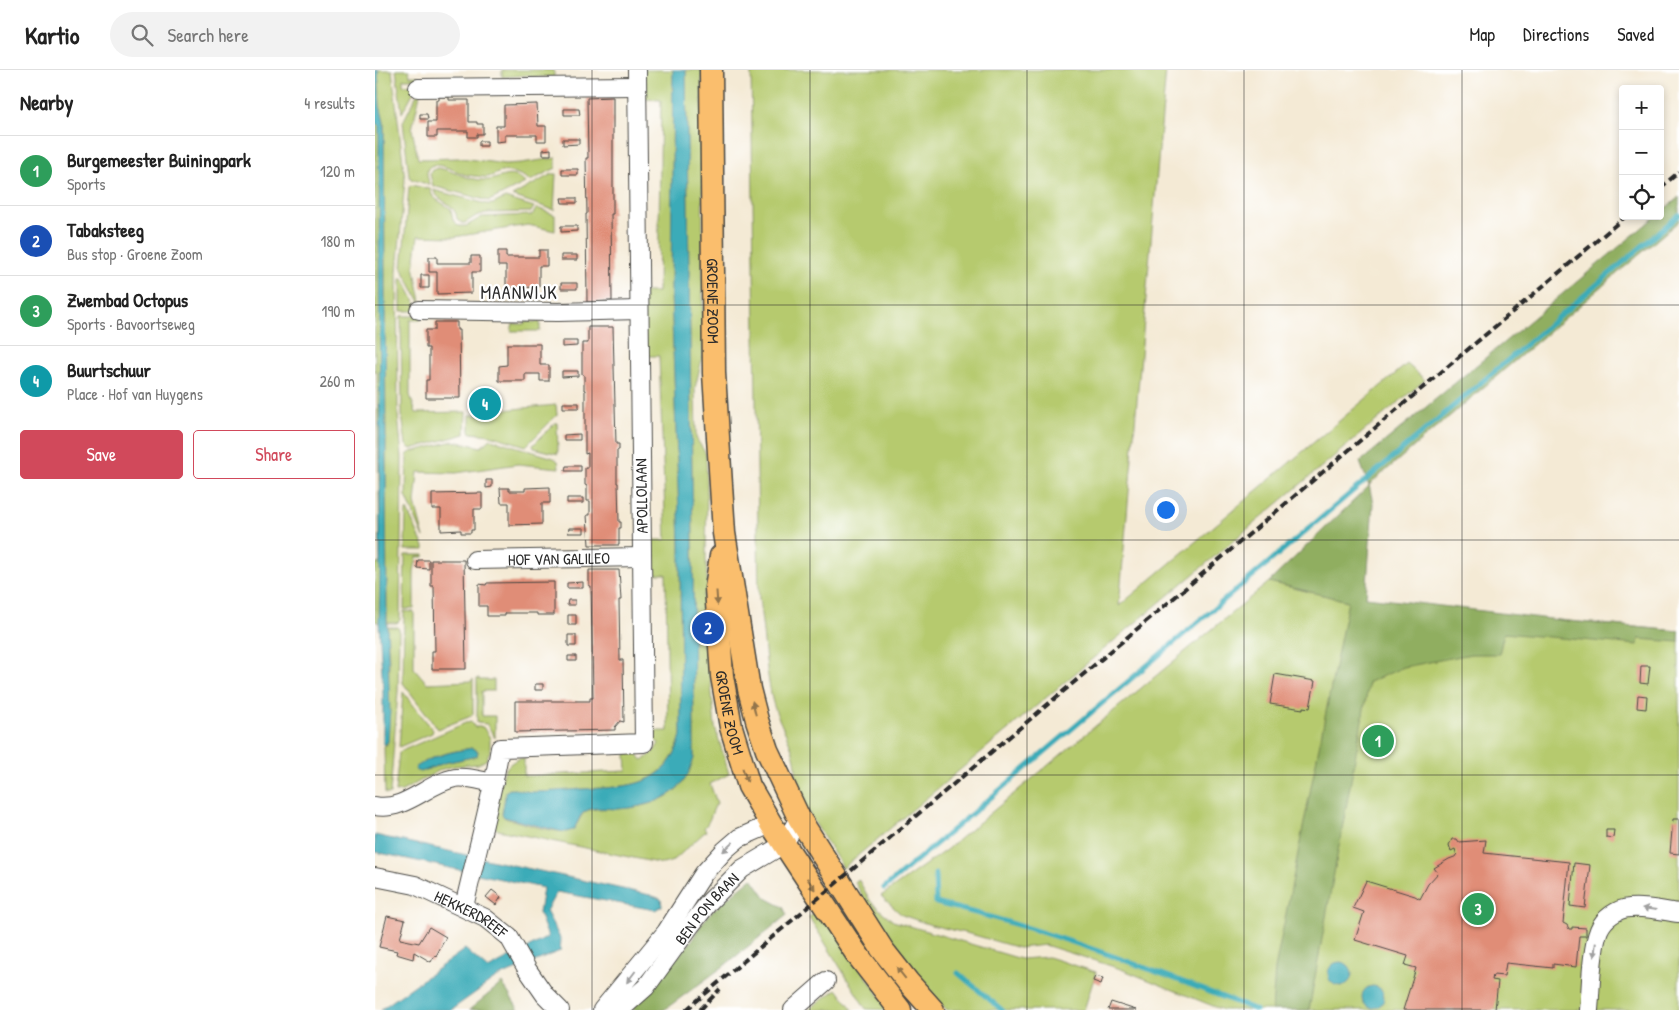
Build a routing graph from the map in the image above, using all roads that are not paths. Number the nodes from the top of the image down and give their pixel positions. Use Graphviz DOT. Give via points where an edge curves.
graph roads {
  1 [pos="711,70"];
  2 [pos="637,78"];
  3 [pos="419,88"];
  4 [pos="419,310"];
  5 [pos="639,310"];
  6 [pos="724,533"];
  7 [pos="642,557"];
  8 [pos="475,560"];
  9 [pos="494,783"];
  10 [pos="375,806"];
  11 [pos="799,818"];
  12 [pos="771,824"];
  13 [pos="784,844"];
  14 [pos="375,877"];
  15 [pos="464,908"];
  16 [pos="1679,913"];
  17 [pos="826,981"];
  18 [pos="560,1010"];
  19 [pos="603,1010"];
  20 [pos="620,1010"];
  21 [pos="793,1010"];
  22 [pos="900,1010"];
  23 [pos="933,1010"];
  24 [pos="1589,1010"];
  1 -- 6 [label="main road, GROENE ZOOM" via="713,373"];
  2 -- 3 [label="street"];
  2 -- 5 [label="street, APOLLOLAAN"];
  4 -- 5 [label="street"];
  5 -- 7 [label="street, APOLLOLAAN"];
  11 -- 6 [label="main road, GROENE ZOOM, one-way" via="767,750 757,720"];
  6 -- 12 [label="main road, GROENE ZOOM, one-way" via="717,588 722,676 739,758 749,786"];
  7 -- 8 [label="street, HOF VAN GALILEO"];
  7 -- 9 [label="street, APOLLOLAAN" via="644,743 500,748"];
  9 -- 10 [label="street" via="458,777 405,802 382,808"];
  9 -- 15 [label="street"];
  11 -- 12 [label="main road"];
  11 -- 13 [label="street, BEN PON BAAN"];
  23 -- 11 [label="main road, GROENE ZOOM, one-way" via="882,949"];
  12 -- 13 [label="main road, GROENE ZOOM"];
  12 -- 19 [label="street, BEN PON BAAN, one-way" via="739,838 725,850 704,874 666,932"];
  13 -- 20 [label="street, BEN PON BAAN" via="742,869 710,901 646,987"];
  13 -- 22 [label="main road, GROENE ZOOM, one-way" via="856,953"];
  14 -- 15 [label="street, HEKKERDREEF" via="415,885"];
  15 -- 18 [label="street, HEKKERDREEF" via="485,918 509,937 545,995"];
  16 -- 24 [label="street, one-way" via="1628,908 1607,918 1599,928 1596,940"];
  17 -- 21 [label="street"];
}
